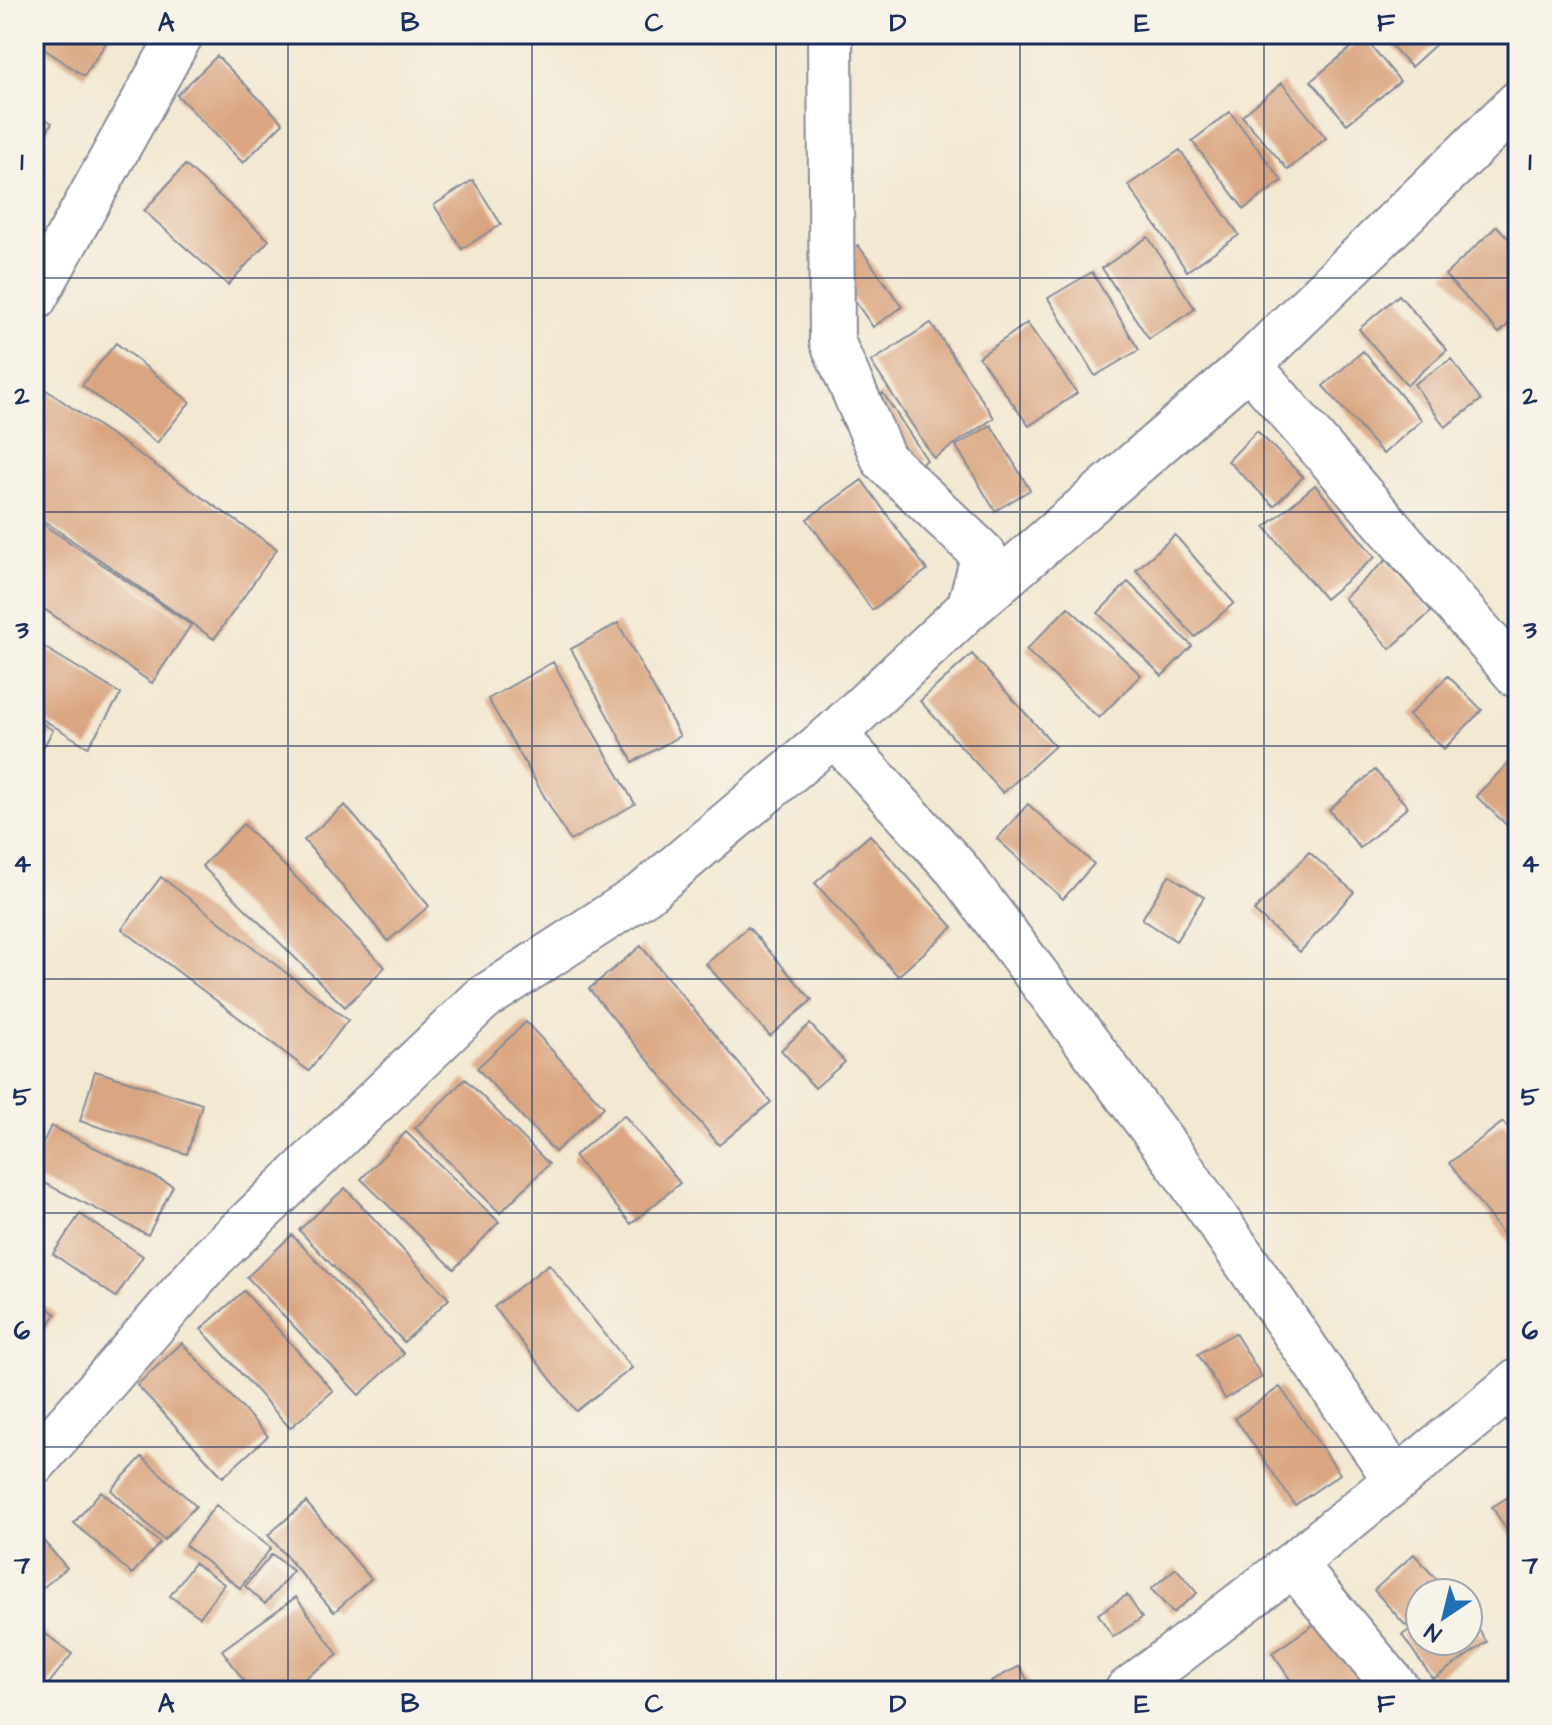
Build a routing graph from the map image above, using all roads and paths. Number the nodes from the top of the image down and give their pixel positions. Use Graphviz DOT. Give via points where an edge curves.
graph roads {
  1 [pos="181,34"];
  2 [pos="830,34"];
  3 [pos="1516,110"];
  4 [pos="34,299"];
  5 [pos="1249,365"];
  6 [pos="969,608"];
  7 [pos="1518,676"];
  8 [pos="834,734"];
  9 [pos="1518,1381"];
  10 [pos="34,1463"];
  11 [pos="1396,1480"];
  12 [pos="1293,1564"];
  13 [pos="1127,1691"];
  14 [pos="1399,1691"];
  1 -- 4 [label="street"];
  2 -- 6 [label="street" via="832,341 884,460 984,555"];
  3 -- 5 [label="street"];
  5 -- 6 [label="street"];
  5 -- 7 [label="street"];
  6 -- 8 [label="street"];
  8 -- 10 [label="street" via="645,893 482,999 213,1257"];
  8 -- 11 [label="street" via="957,869 1153,1129"];
  9 -- 11 [label="street"];
  11 -- 12 [label="street"];
  12 -- 13 [label="street"];
  12 -- 14 [label="street"];
}
